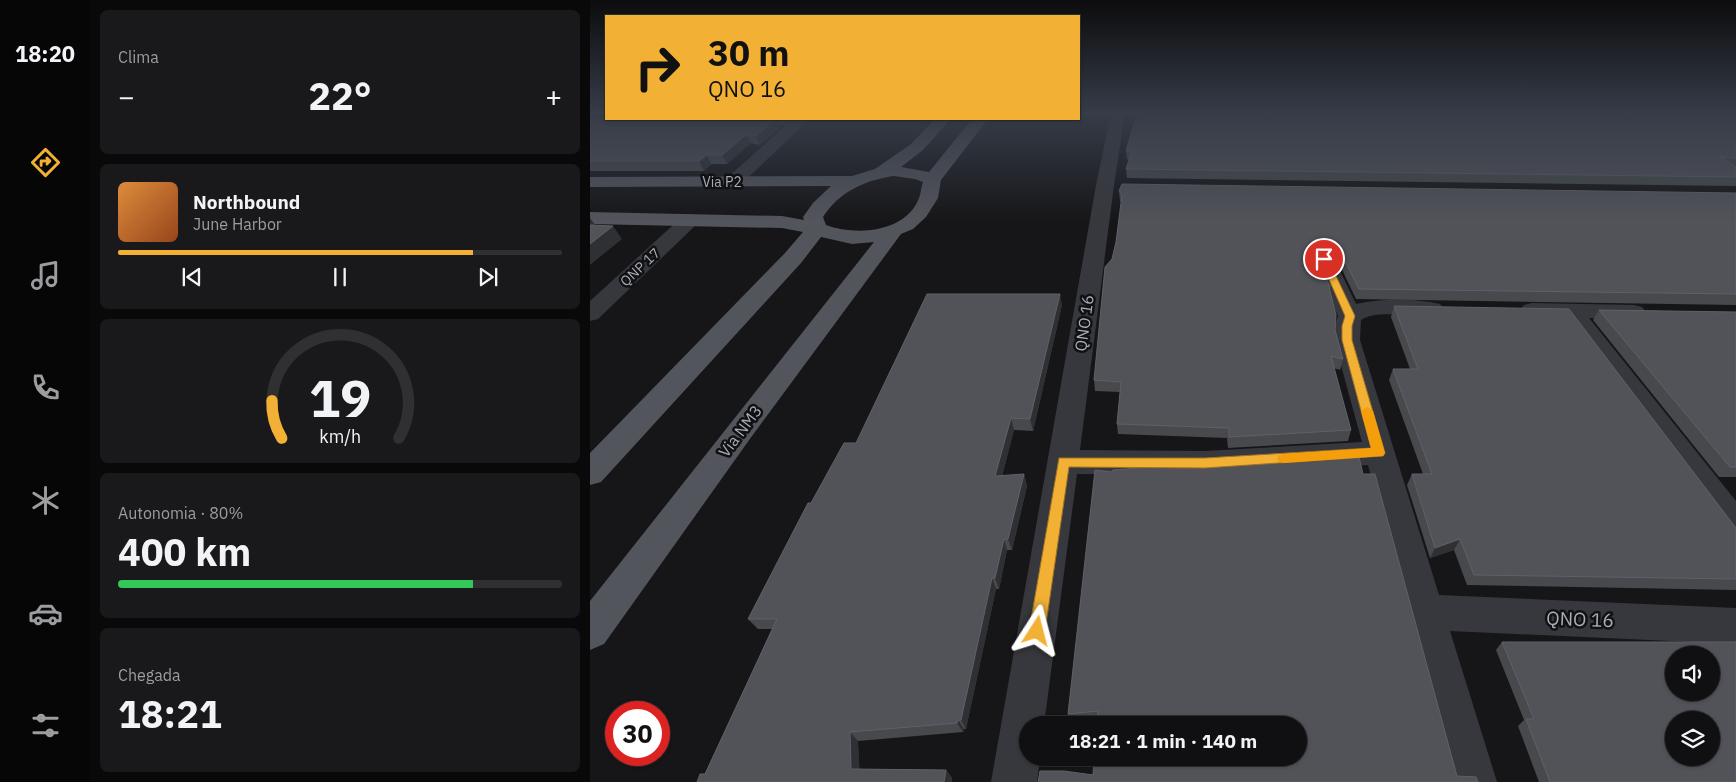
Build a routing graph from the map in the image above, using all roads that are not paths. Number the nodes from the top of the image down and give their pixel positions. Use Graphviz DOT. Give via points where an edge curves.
graph roads {
  1 [pos="769,149"];
  2 [pos="914,149"];
  3 [pos="956,149"];
  4 [pos="1116,149"];
  5 [pos="882,172"];
  6 [pos="932,180"];
  7 [pos="854,181"];
  8 [pos="590,182"];
  9 [pos="733,182"];
  10 [pos="590,218"];
  11 [pos="690,220"];
  12 [pos="817,229"];
  13 [pos="892,233"];
  14 [pos="1324,259"];
  15 [pos="1453,309"];
  16 [pos="1512,310"];
  17 [pos="1571,311"];
  18 [pos="1658,312"];
  19 [pos="590,314"];
  20 [pos="1350,316"];
  21 [pos="1379,453"];
  22 [pos="1064,462"];
  23 [pos="590,472"];
  24 [pos="1726,498"];
  25 [pos="1736,526"];
  26 [pos="1424,612"];
  27 [pos="1736,626"];
  28 [pos="590,632"];
  29 [pos="1014,782"];
  30 [pos="1474,782"];
  1 -- 9 [label="street"];
  2 -- 5 [label="main road"];
  3 -- 6 [label="main road"];
  4 -- 22 [label="street, QNO 16" via="1115,185"];
  5 -- 6 [label="main road" via="912,172"];
  5 -- 7 [label="main road"];
  6 -- 13 [label="main road" via="932,192 921,210"];
  7 -- 9 [label="main road, Via P2"];
  7 -- 12 [label="main road" via="820,204 813,217"];
  8 -- 9 [label="main road, Via P2"];
  10 -- 11 [label="main road"];
  11 -- 12 [label="main road" via="782,222"];
  11 -- 19 [label="street, QNP 17"];
  12 -- 13 [label="main road" via="847,239"];
  12 -- 23 [label="main road"];
  13 -- 28 [label="main road, Via NM3"];
  14 -- 20 [label="street"];
  15 -- 20 [label="street" via="1365,308"];
  16 -- 17 [label="street"];
  17 -- 18 [label="street"];
  17 -- 24 [label="street"];
  20 -- 21 [label="street" via="1347,340"];
  21 -- 22 [label="street" via="1205,463"];
  21 -- 26 [label="street"];
  22 -- 29 [label="street, QNO 16"];
  24 -- 25 [label="street"];
  26 -- 27 [label="street, QNO 16"];
  26 -- 30 [label="street"];
}
